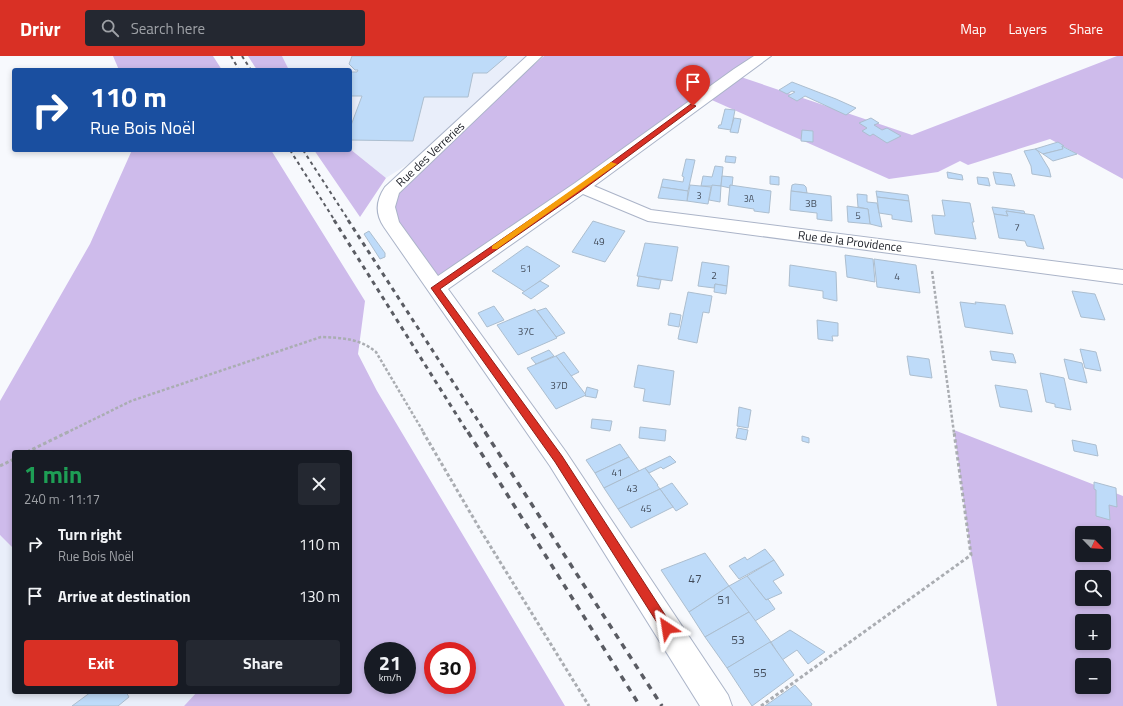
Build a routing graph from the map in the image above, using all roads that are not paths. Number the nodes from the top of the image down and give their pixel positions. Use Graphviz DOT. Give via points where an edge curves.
graph roads {
  1 [pos="535,56"];
  2 [pos="764,56"];
  3 [pos="581,187"];
  4 [pos="1123,277"];
  5 [pos="435,288"];
  6 [pos="717,706"];
  1 -- 5 [label="street, Rue des Verreries" via="391,191 386,201 385,210 390,223"];
  2 -- 3 [label="street"];
  3 -- 4 [label="street, Rue de la Providence" via="648,215"];
  3 -- 5 [label="street"];
  5 -- 6 [label="street, Rue des Verreries" via="558,459"];
}
